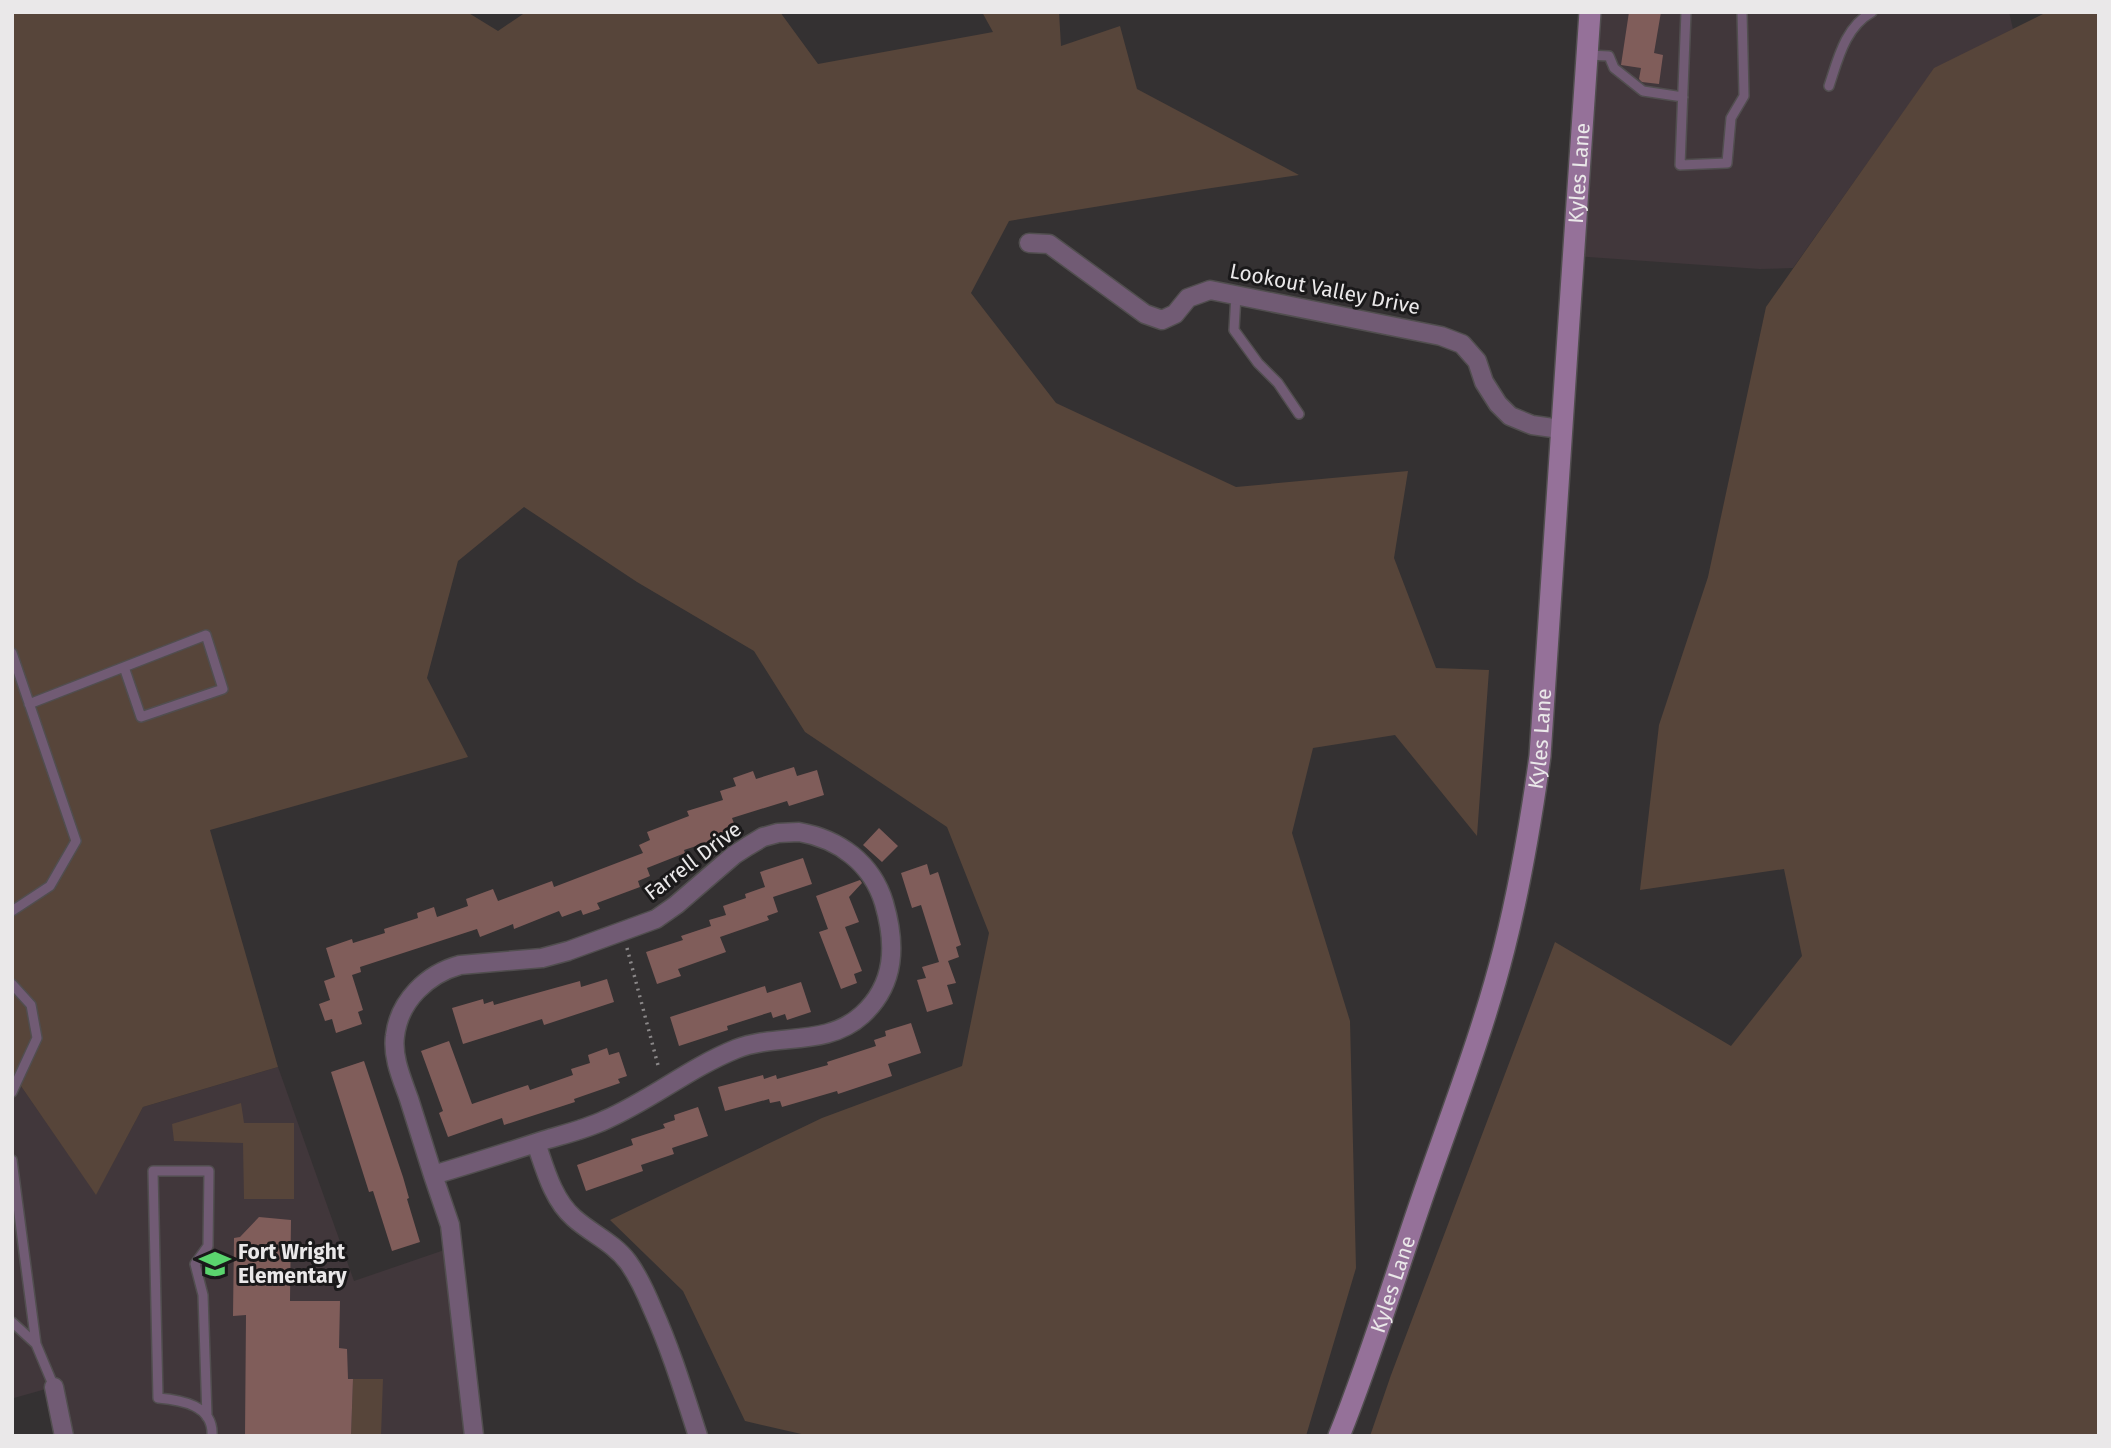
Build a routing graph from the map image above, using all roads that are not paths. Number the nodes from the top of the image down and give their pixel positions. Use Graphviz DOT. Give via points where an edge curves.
graph roads {
  1 [pos="1590,12"];
  2 [pos="1686,12"];
  3 [pos="1742,12"];
  4 [pos="1872,12"];
  5 [pos="1588,55"];
  6 [pos="1829,86"];
  7 [pos="1683,97"];
  8 [pos="1029,243"];
  9 [pos="1236,295"];
  10 [pos="1299,414"];
  11 [pos="1560,429"];
  12 [pos="12,653"];
  13 [pos="124,667"];
  14 [pos="29,704"];
  15 [pos="12,911"];
  16 [pos="12,984"];
  17 [pos="12,1092"];
  18 [pos="536,1143"];
  19 [pos="12,1160"];
  20 [pos="433,1175"];
  21 [pos="12,1322"];
  22 [pos="36,1344"];
  23 [pos="54,1387"];
  24 [pos="207,1417"];
  25 [pos="64,1436"];
  26 [pos="212,1436"];
  27 [pos="474,1436"];
  28 [pos="698,1436"];
  29 [pos="1339,1436"];
  1 -- 5 [label="main road, Kyles Lane"];
  2 -- 7 [label="lane"];
  3 -- 7 [label="lane" via="1744,96 1731,118 1727,163 1681,165"];
  4 -- 6 [label="lane" via="1848,35"];
  5 -- 7 [label="lane" via="1609,56 1614,68 1643,91"];
  5 -- 11 [label="main road, Kyles Lane"];
  8 -- 9 [label="street, Lookout Valley Drive" via="1049,244 1145,314 1161,320 1175,314 1188,298 1210,290"];
  9 -- 10 [label="lane" via="1234,330"];
  9 -- 11 [label="street, Lookout Valley Drive" via="1441,335 1462,344 1477,361 1484,383 1510,416"];
  11 -- 29 [label="main road, Kyles Lane" via="1540,756 1504,950 1383,1320"];
  12 -- 14 [label="lane"];
  13 -- 13 [label="lane" via="206,635 223,689 141,717"];
  13 -- 14 [label="lane"];
  14 -- 15 [label="lane" via="76,841 50,886"];
  16 -- 17 [label="lane" via="31,1005 37,1038"];
  18 -- 20 [label="street, Farrell Drive"];
  18 -- 20 [label="street, Farrell Drive" via="602,1122 737,1049 820,1036 860,1017 886,983 892,952 886,910 871,874 848,850 814,835 778,833 734,855 656,919 542,958 460,965 421,985 398,1020 394,1038 396,1060"];
  18 -- 28 [label="street" via="561,1202 627,1260 640,1281 665,1336"];
  19 -- 22 [label="lane"];
  20 -- 27 [label="street, Farrell Drive" via="450,1225"];
  21 -- 22 [label="lane"];
  22 -- 23 [label="lane"];
  23 -- 25 [label="street"];
  24 -- 24 [label="lane" via="203,1295 195,1264 208,1246 209,1171 153,1171 158,1398 183,1400"];
  24 -- 26 [label="lane"];
}
